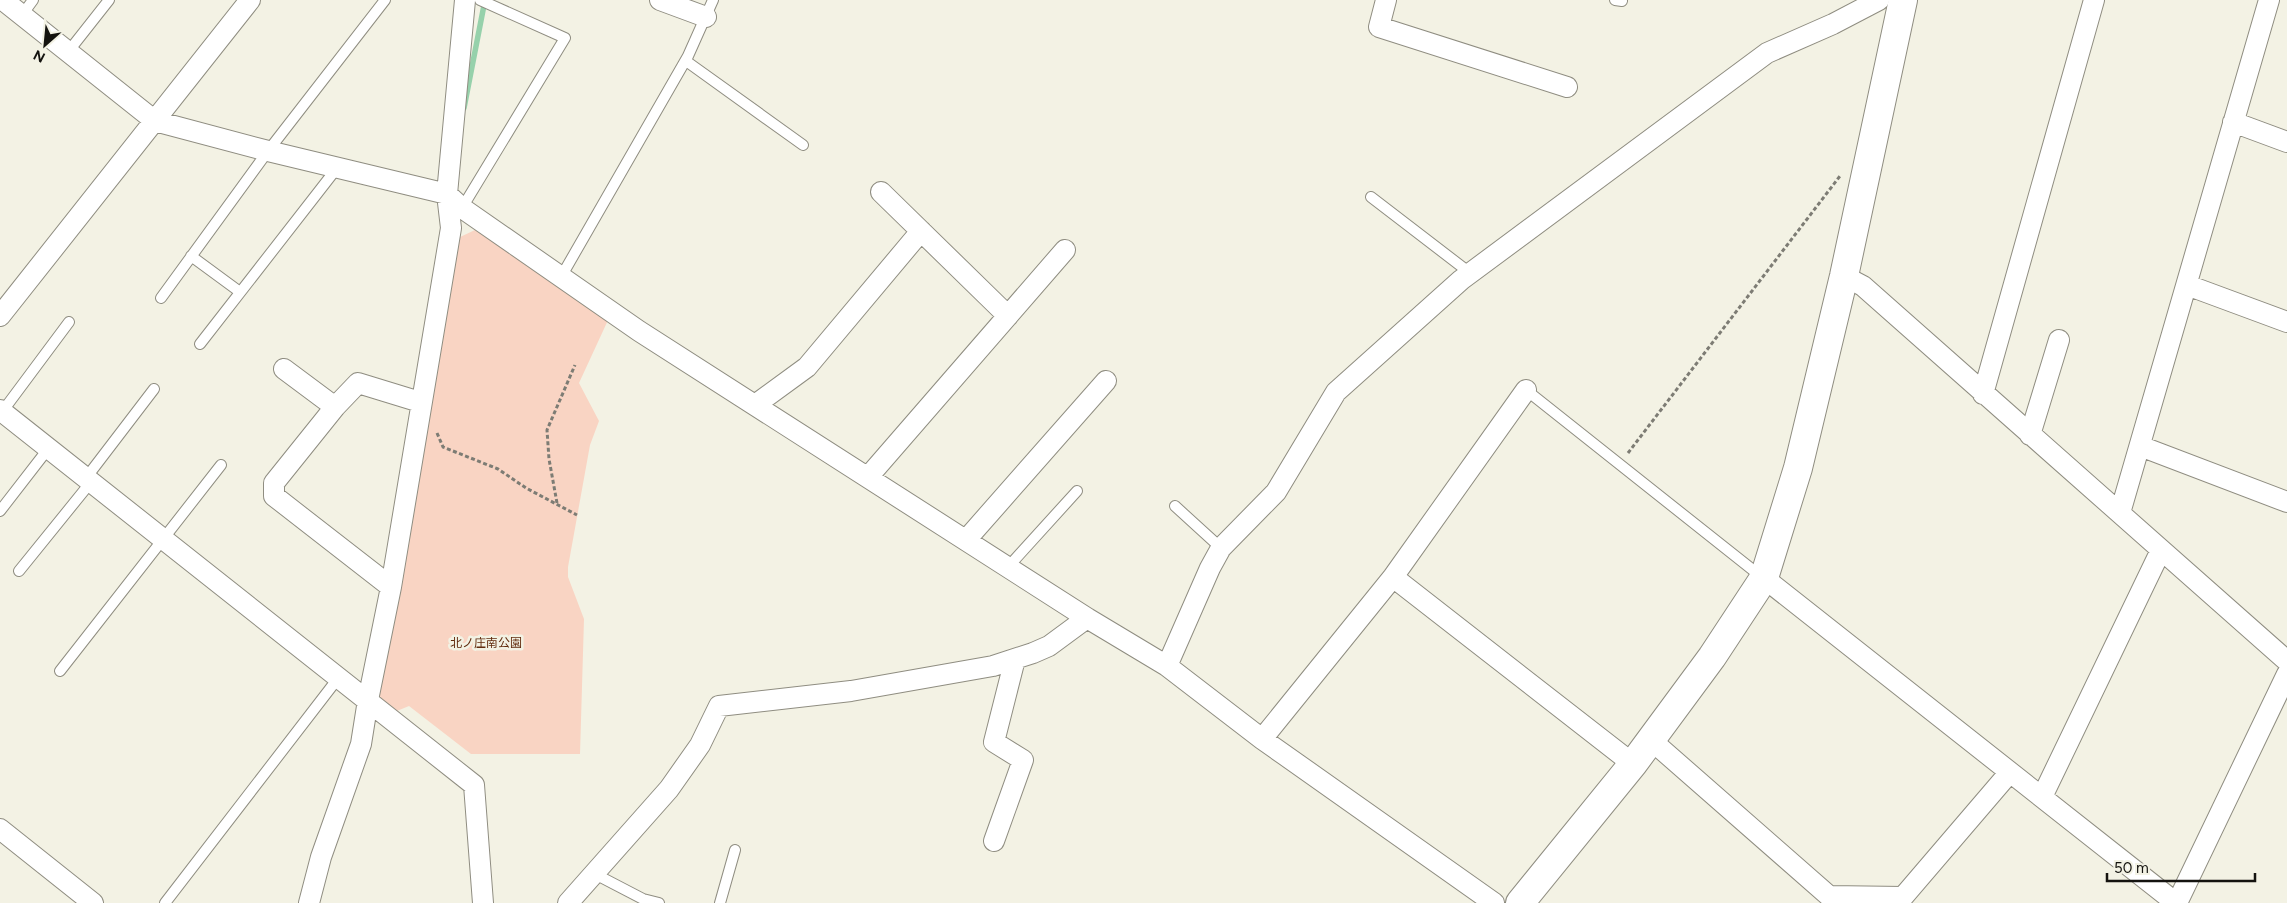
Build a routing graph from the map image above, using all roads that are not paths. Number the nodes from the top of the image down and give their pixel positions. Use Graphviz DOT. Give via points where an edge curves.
graph roads {
  1 [pos="3,0"];
  2 [pos="109,0"];
  3 [pos="250,0"];
  4 [pos="385,0"];
  5 [pos="465,0"];
  6 [pos="480,0"];
  7 [pos="660,0"];
  8 [pos="1386,0"];
  9 [pos="1879,0"];
  10 [pos="1903,0"];
  11 [pos="2094,0"];
  12 [pos="2269,0"];
  13 [pos="27,7"];
  14 [pos="710,9"];
  15 [pos="68,52"];
  16 [pos="686,61"];
  17 [pos="1567,87"];
  18 [pos="155,121"];
  19 [pos="2233,122"];
  20 [pos="2287,142"];
  21 [pos="803,145"];
  22 [pos="268,151"];
  23 [pos="338,168"];
  24 [pos="881,192"];
  25 [pos="447,194"];
  26 [pos="1371,197"];
  27 [pos="462,208"];
  28 [pos="921,231"];
  29 [pos="1066,250"];
  30 [pos="191,256"];
  31 [pos="1470,273"];
  32 [pos="1844,276"];
  33 [pos="560,277"];
  34 [pos="2187,285"];
  35 [pos="240,292"];
  36 [pos="161,298"];
  37 [pos="0,316"];
  38 [pos="1008,316"];
  39 [pos="69,322"];
  40 [pos="2287,322"];
  41 [pos="2059,340"];
  42 [pos="200,344"];
  43 [pos="284,369"];
  44 [pos="1106,382"];
  45 [pos="154,389"];
  46 [pos="1526,390"];
  47 [pos="1983,394"];
  48 [pos="420,402"];
  49 [pos="755,405"];
  50 [pos="335,407"];
  51 [pos="1,411"];
  52 [pos="2030,435"];
  53 [pos="2140,446"];
  54 [pos="48,449"];
  55 [pos="221,465"];
  56 [pos="868,478"];
  57 [pos="88,480"];
  58 [pos="1077,491"];
  59 [pos="2287,502"];
  60 [pos="1175,506"];
  61 [pos="0,511"];
  62 [pos="2120,513"];
  63 [pos="162,538"];
  64 [pos="966,540"];
  65 [pos="1221,548"];
  66 [pos="2161,550"];
  67 [pos="1008,567"];
  68 [pos="19,570"];
  69 [pos="1393,577"];
  70 [pos="1764,578"];
  71 [pos="391,587"];
  72 [pos="1087,618"];
  73 [pos="1015,659"];
  74 [pos="2287,661"];
  75 [pos="1167,666"];
  76 [pos="60,671"];
  77 [pos="2287,674"];
  78 [pos="339,677"];
  79 [pos="368,700"];
  80 [pos="1262,739"];
  81 [pos="1651,740"];
  82 [pos="1633,764"];
  83 [pos="2010,772"];
  84 [pos="2042,797"];
  85 [pos="0,829"];
  86 [pos="994,841"];
  87 [pos="735,850"];
  88 [pos="593,872"];
  89 [pos="1827,900"];
  90 [pos="93,903"];
  91 [pos="165,903"];
  92 [pos="309,903"];
  93 [pos="483,903"];
  94 [pos="568,903"];
  95 [pos="659,903"];
  96 [pos="720,903"];
  97 [pos="1494,903"];
  98 [pos="1520,903"];
  99 [pos="2177,903"];
  1 -- 13 [label="street"];
  2 -- 15 [label="lane"];
  3 -- 18 [label="street"];
  4 -- 22 [label="lane"];
  5 -- 25 [label="street"];
  6 -- 27 [label="lane" via="565,38"];
  7 -- 14 [label="street"];
  8 -- 17 [label="street" via="1379,27"];
  9 -- 31 [label="street" via="1767,53"];
  10 -- 32 [label="street"];
  11 -- 47 [label="street"];
  12 -- 19 [label="street"];
  13 -- 15 [label="street"];
  14 -- 16 [label="lane"];
  15 -- 18 [label="street"];
  16 -- 21 [label="lane"];
  16 -- 33 [label="lane"];
  18 -- 22 [label="street"];
  18 -- 37 [label="street"];
  19 -- 20 [label="street"];
  19 -- 34 [label="street"];
  22 -- 23 [label="street"];
  22 -- 30 [label="lane"];
  23 -- 25 [label="street"];
  23 -- 35 [label="lane"];
  24 -- 28 [label="street"];
  25 -- 27 [label="street"];
  25 -- 48 [label="street" via="451,228"];
  26 -- 31 [label="lane"];
  27 -- 33 [label="street"];
  28 -- 38 [label="street"];
  28 -- 49 [label="street" via="807,367"];
  29 -- 38 [label="street"];
  30 -- 35 [label="lane"];
  30 -- 36 [label="lane"];
  31 -- 65 [label="street" via="1336,392 1276,492"];
  32 -- 47 [label="street" via="1863,286"];
  32 -- 70 [label="street" via="1798,468"];
  33 -- 49 [label="street"];
  34 -- 40 [label="street"];
  34 -- 53 [label="street"];
  35 -- 42 [label="lane"];
  38 -- 56 [label="street"];
  39 -- 51 [label="lane"];
  41 -- 52 [label="street"];
  43 -- 50 [label="street"];
  44 -- 64 [label="street"];
  45 -- 57 [label="lane"];
  46 -- 69 [label="street"];
  46 -- 70 [label="lane"];
  47 -- 52 [label="street"];
  48 -- 50 [label="street" via="358,383"];
  48 -- 71 [label="street"];
  49 -- 56 [label="street"];
  50 -- 71 [label="street" via="274,484 274,496"];
  51 -- 54 [label="street"];
  52 -- 62 [label="street"];
  53 -- 59 [label="street"];
  53 -- 62 [label="street"];
  54 -- 57 [label="street"];
  54 -- 61 [label="lane"];
  55 -- 63 [label="lane"];
  56 -- 64 [label="street"];
  57 -- 63 [label="street"];
  57 -- 68 [label="lane"];
  58 -- 67 [label="lane"];
  60 -- 65 [label="lane"];
  62 -- 66 [label="street"];
  63 -- 76 [label="lane"];
  63 -- 78 [label="street"];
  64 -- 67 [label="street"];
  65 -- 75 [label="street"];
  66 -- 74 [label="street"];
  66 -- 84 [label="street"];
  67 -- 72 [label="street"];
  69 -- 80 [label="street"];
  69 -- 82 [label="street"];
  70 -- 81 [label="street" via="1712,657"];
  70 -- 83 [label="street"];
  71 -- 79 [label="street"];
  72 -- 73 [label="street" via="1049,646"];
  72 -- 75 [label="street"];
  73 -- 86 [label="street" via="994,742 1023,760"];
  73 -- 88 [label="street" via="890,685 719,706 700,745 669,789"];
  75 -- 80 [label="street"];
  77 -- 99 [label="street"];
  78 -- 79 [label="street"];
  78 -- 91 [label="lane"];
  79 -- 92 [label="street" via="361,744 321,857"];
  79 -- 93 [label="street" via="474,785"];
  80 -- 97 [label="street"];
  81 -- 82 [label="street"];
  81 -- 89 [label="street"];
  82 -- 98 [label="street"];
  83 -- 84 [label="street"];
  83 -- 89 [label="street" via="1903,897"];
  84 -- 99 [label="street"];
  85 -- 90 [label="street"];
  87 -- 96 [label="lane"];
  88 -- 94 [label="street"];
  88 -- 95 [label="lane" via="643,899"];
}
